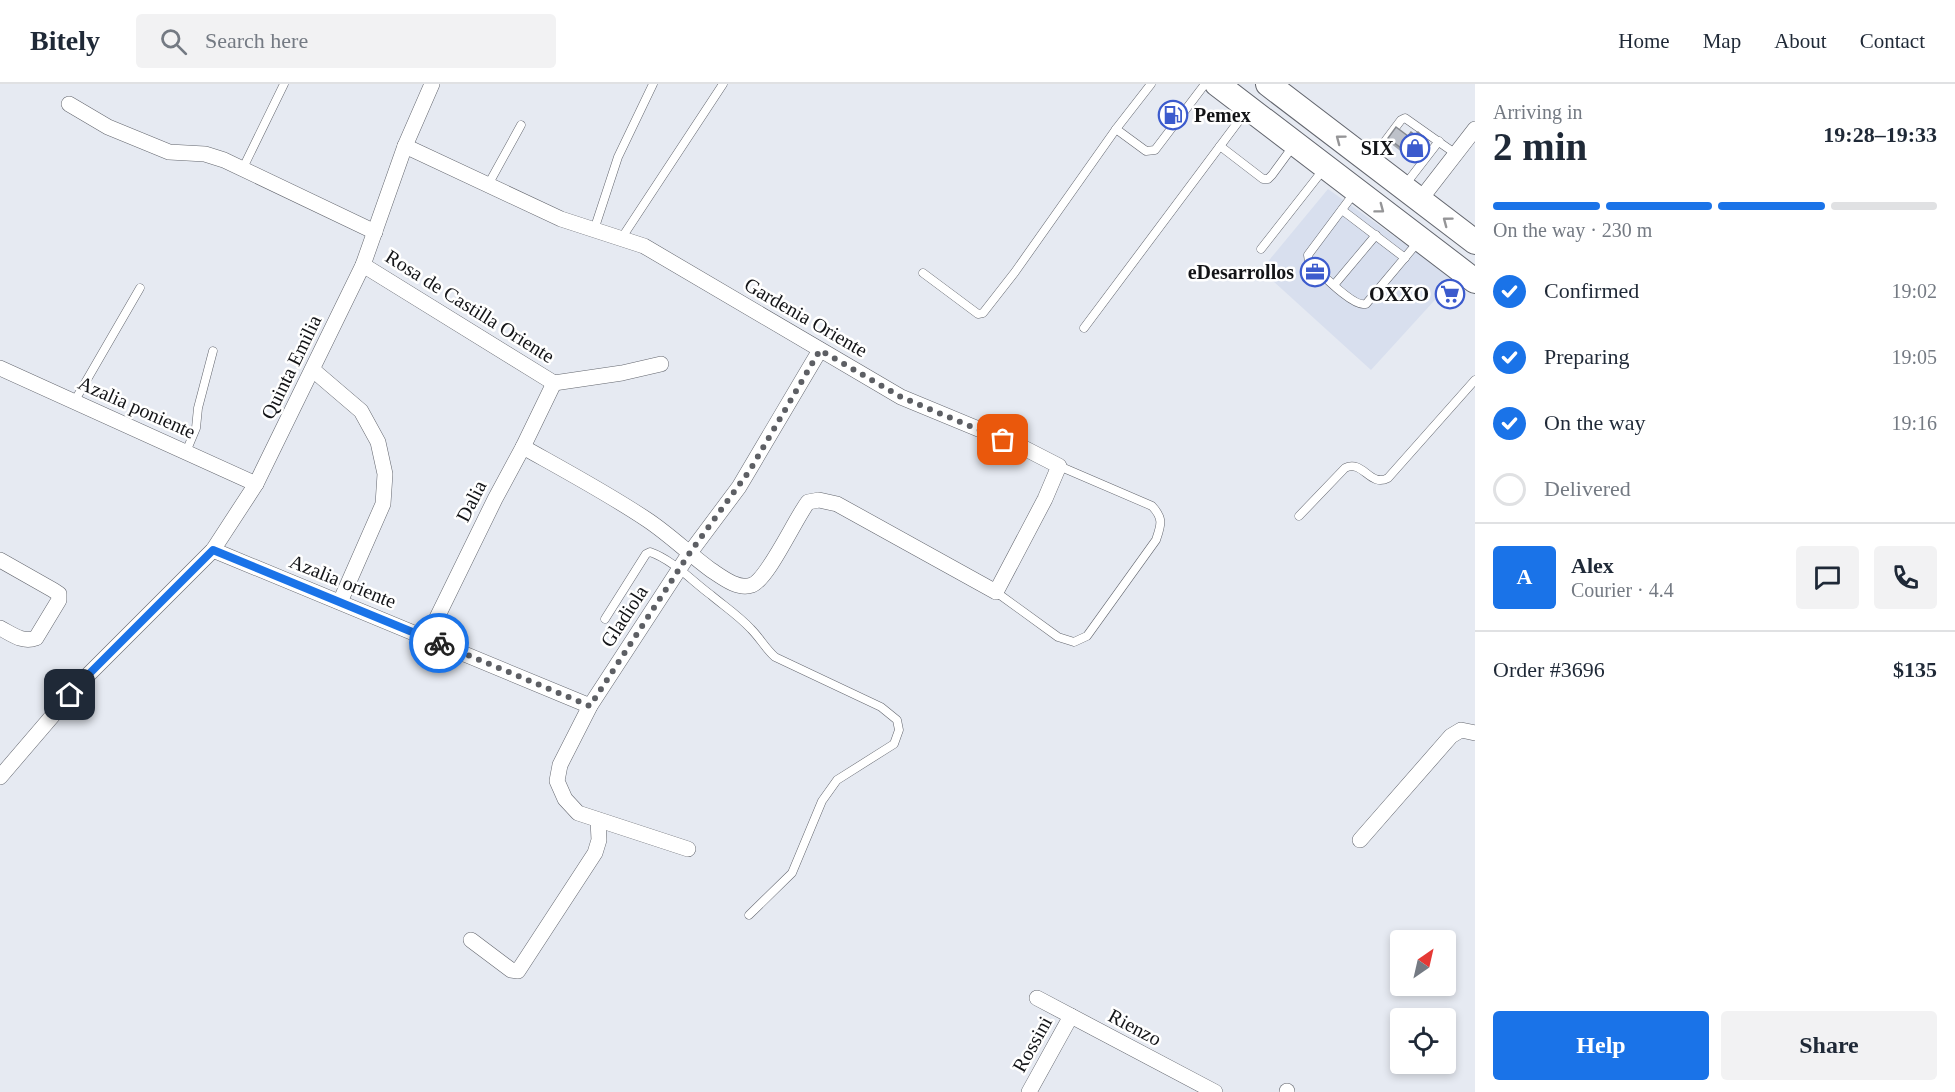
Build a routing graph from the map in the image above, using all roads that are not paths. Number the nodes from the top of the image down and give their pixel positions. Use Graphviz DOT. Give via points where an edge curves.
graph roads {
  1 [pos="284,84"];
  2 [pos="432,84"];
  3 [pos="653,84"];
  4 [pos="723,84"];
  5 [pos="1150,84"];
  6 [pos="1205,84"];
  7 [pos="1216,84"];
  8 [pos="1268,84"];
  9 [pos="69,104"];
  10 [pos="1248,109"];
  11 [pos="521,125"];
  12 [pos="1116,129"];
  13 [pos="1475,129"];
  14 [pos="1439,141"];
  15 [pos="1295,144"];
  16 [pos="405,146"];
  17 [pos="1220,146"];
  18 [pos="1456,154"];
  19 [pos="1370,162"];
  20 [pos="1325,167"];
  21 [pos="243,168"];
  22 [pos="488,185"];
  23 [pos="1412,194"];
  24 [pos="1349,200"];
  25 [pos="594,230"];
  26 [pos="375,232"];
  27 [pos="1376,235"];
  28 [pos="621,239"];
  29 [pos="1420,239"];
  30 [pos="1475,242"];
  31 [pos="1261,249"];
  32 [pos="1404,258"];
  33 [pos="363,265"];
  34 [pos="924,273"];
  35 [pos="1475,281"];
  36 [pos="1334,285"];
  37 [pos="140,288"];
  38 [pos="1084,328"];
  39 [pos="820,350"];
  40 [pos="213,351"];
  41 [pos="661,364"];
  42 [pos="0,368"];
  43 [pos="313,370"];
  44 [pos="1475,380"];
  45 [pos="554,383"];
  46 [pos="74,402"];
  47 [pos="523,447"];
  48 [pos="186,452"];
  49 [pos="1059,466"];
  50 [pos="256,484"];
  51 [pos="1299,516"];
  52 [pos="213,550"];
  53 [pos="689,554"];
  54 [pos="0,560"];
  55 [pos="679,569"];
  56 [pos="996,592"];
  57 [pos="340,602"];
  58 [pos="605,619"];
  59 [pos="0,628"];
  60 [pos="427,638"];
  61 [pos="590,706"];
  62 [pos="1475,733"];
  63 [pos="0,777"];
  64 [pos="598,820"];
  65 [pos="1360,840"];
  66 [pos="688,849"];
  67 [pos="749,915"];
  68 [pos="471,940"];
  69 [pos="1037,998"];
  70 [pos="1071,1016"];
  71 [pos="1029,1092"];
  72 [pos="1215,1092"];
  1 -- 21 [label="lane"];
  2 -- 16 [label="street, Quinta Emilia"];
  3 -- 25 [label="lane" via="618,157"];
  4 -- 28 [label="lane"];
  5 -- 12 [label="lane"];
  6 -- 12 [label="lane" via="1155,150 1146,151"];
  7 -- 10 [label="main road"];
  19 -- 8 [label="main road, one-way"];
  9 -- 21 [label="street, Rosa de Castilla Oriente" via="108,127 169,152 205,154"];
  10 -- 15 [label="main road"];
  10 -- 17 [label="lane"];
  11 -- 22 [label="lane"];
  12 -- 34 [label="lane" via="982,313 978,314"];
  13 -- 18 [label="street"];
  14 -- 18 [label="lane"];
  14 -- 19 [label="lane" via="1405,118"];
  14 -- 23 [label="lane"];
  15 -- 17 [label="lane" via="1268,179"];
  15 -- 20 [label="main road"];
  16 -- 22 [label="street, Gardenia Oriente"];
  16 -- 26 [label="street, Quinta Emilia"];
  17 -- 38 [label="lane"];
  18 -- 23 [label="street"];
  19 -- 23 [label="main road"];
  20 -- 24 [label="main road"];
  20 -- 31 [label="lane"];
  21 -- 26 [label="street, Rosa de Castilla Oriente"];
  22 -- 25 [label="street, Gardenia Oriente"];
  30 -- 23 [label="main road, one-way"];
  24 -- 27 [label="lane"];
  24 -- 29 [label="main road, one-way"];
  24 -- 36 [label="lane" via="1308,255 1308,262"];
  25 -- 28 [label="street, Gardenia Oriente"];
  26 -- 33 [label="street, Quinta Emilia"];
  27 -- 32 [label="lane"];
  27 -- 36 [label="lane"];
  28 -- 39 [label="street, Gardenia Oriente" via="644,246"];
  29 -- 32 [label="lane"];
  29 -- 35 [label="main road"];
  32 -- 36 [label="lane" via="1366,304 1357,304"];
  33 -- 43 [label="street, Quinta Emilia"];
  33 -- 45 [label="street, Rosa de Castilla Oriente"];
  37 -- 46 [label="lane"];
  39 -- 49 [label="street, Gardenia Oriente" via="901,397"];
  39 -- 53 [label="street, Gladiola" via="750,470"];
  40 -- 48 [label="lane" via="196,428"];
  41 -- 45 [label="street"];
  42 -- 46 [label="street, Azalia poniente"];
  43 -- 50 [label="street, Quinta Emilia"];
  43 -- 57 [label="street" via="361,411 378,442 386,474 383,504"];
  44 -- 51 [label="lane" via="1388,478 1382,482 1374,480 1351,465"];
  45 -- 47 [label="street, Dalia"];
  46 -- 48 [label="street, Azalia poniente"];
  47 -- 53 [label="street" via="648,520"];
  47 -- 60 [label="street, Dalia"];
  48 -- 50 [label="street, Azalia poniente"];
  49 -- 56 [label="street"];
  49 -- 56 [label="lane" via="1152,506 1161,525 1156,540 1087,636 1074,642 1058,637"];
  50 -- 52 [label="street, Quinta Emilia"];
  52 -- 57 [label="street, Azalia oriente"];
  52 -- 63 [label="street, Quinta Emilia" via="84,679"];
  53 -- 55 [label="street, Gladiola"];
  53 -- 56 [label="street" via="726,580 741,587 754,585 764,576 798,515 808,502 819,500 837,504"];
  54 -- 59 [label="street" via="59,594 36,639 22,640"];
  55 -- 58 [label="lane" via="656,554 646,554"];
  55 -- 61 [label="street, Gladiola"];
  55 -- 67 [label="lane" via="751,628 775,657 880,707 897,720 894,744 837,780 822,801 792,873"];
  57 -- 60 [label="street, Azalia oriente"];
  60 -- 61 [label="street, Azalia oriente"];
  61 -- 64 [label="street, Gladiola" via="560,765 557,781 565,799 578,813"];
  62 -- 65 [label="street" via="1461,730 1450,736"];
  64 -- 66 [label="street, Gladiola"];
  64 -- 68 [label="street" via="595,853 518,971 511,970"];
  69 -- 70 [label="street, Rienzo"];
  70 -- 71 [label="street, Rossini"];
  70 -- 72 [label="street, Rienzo"];
}
